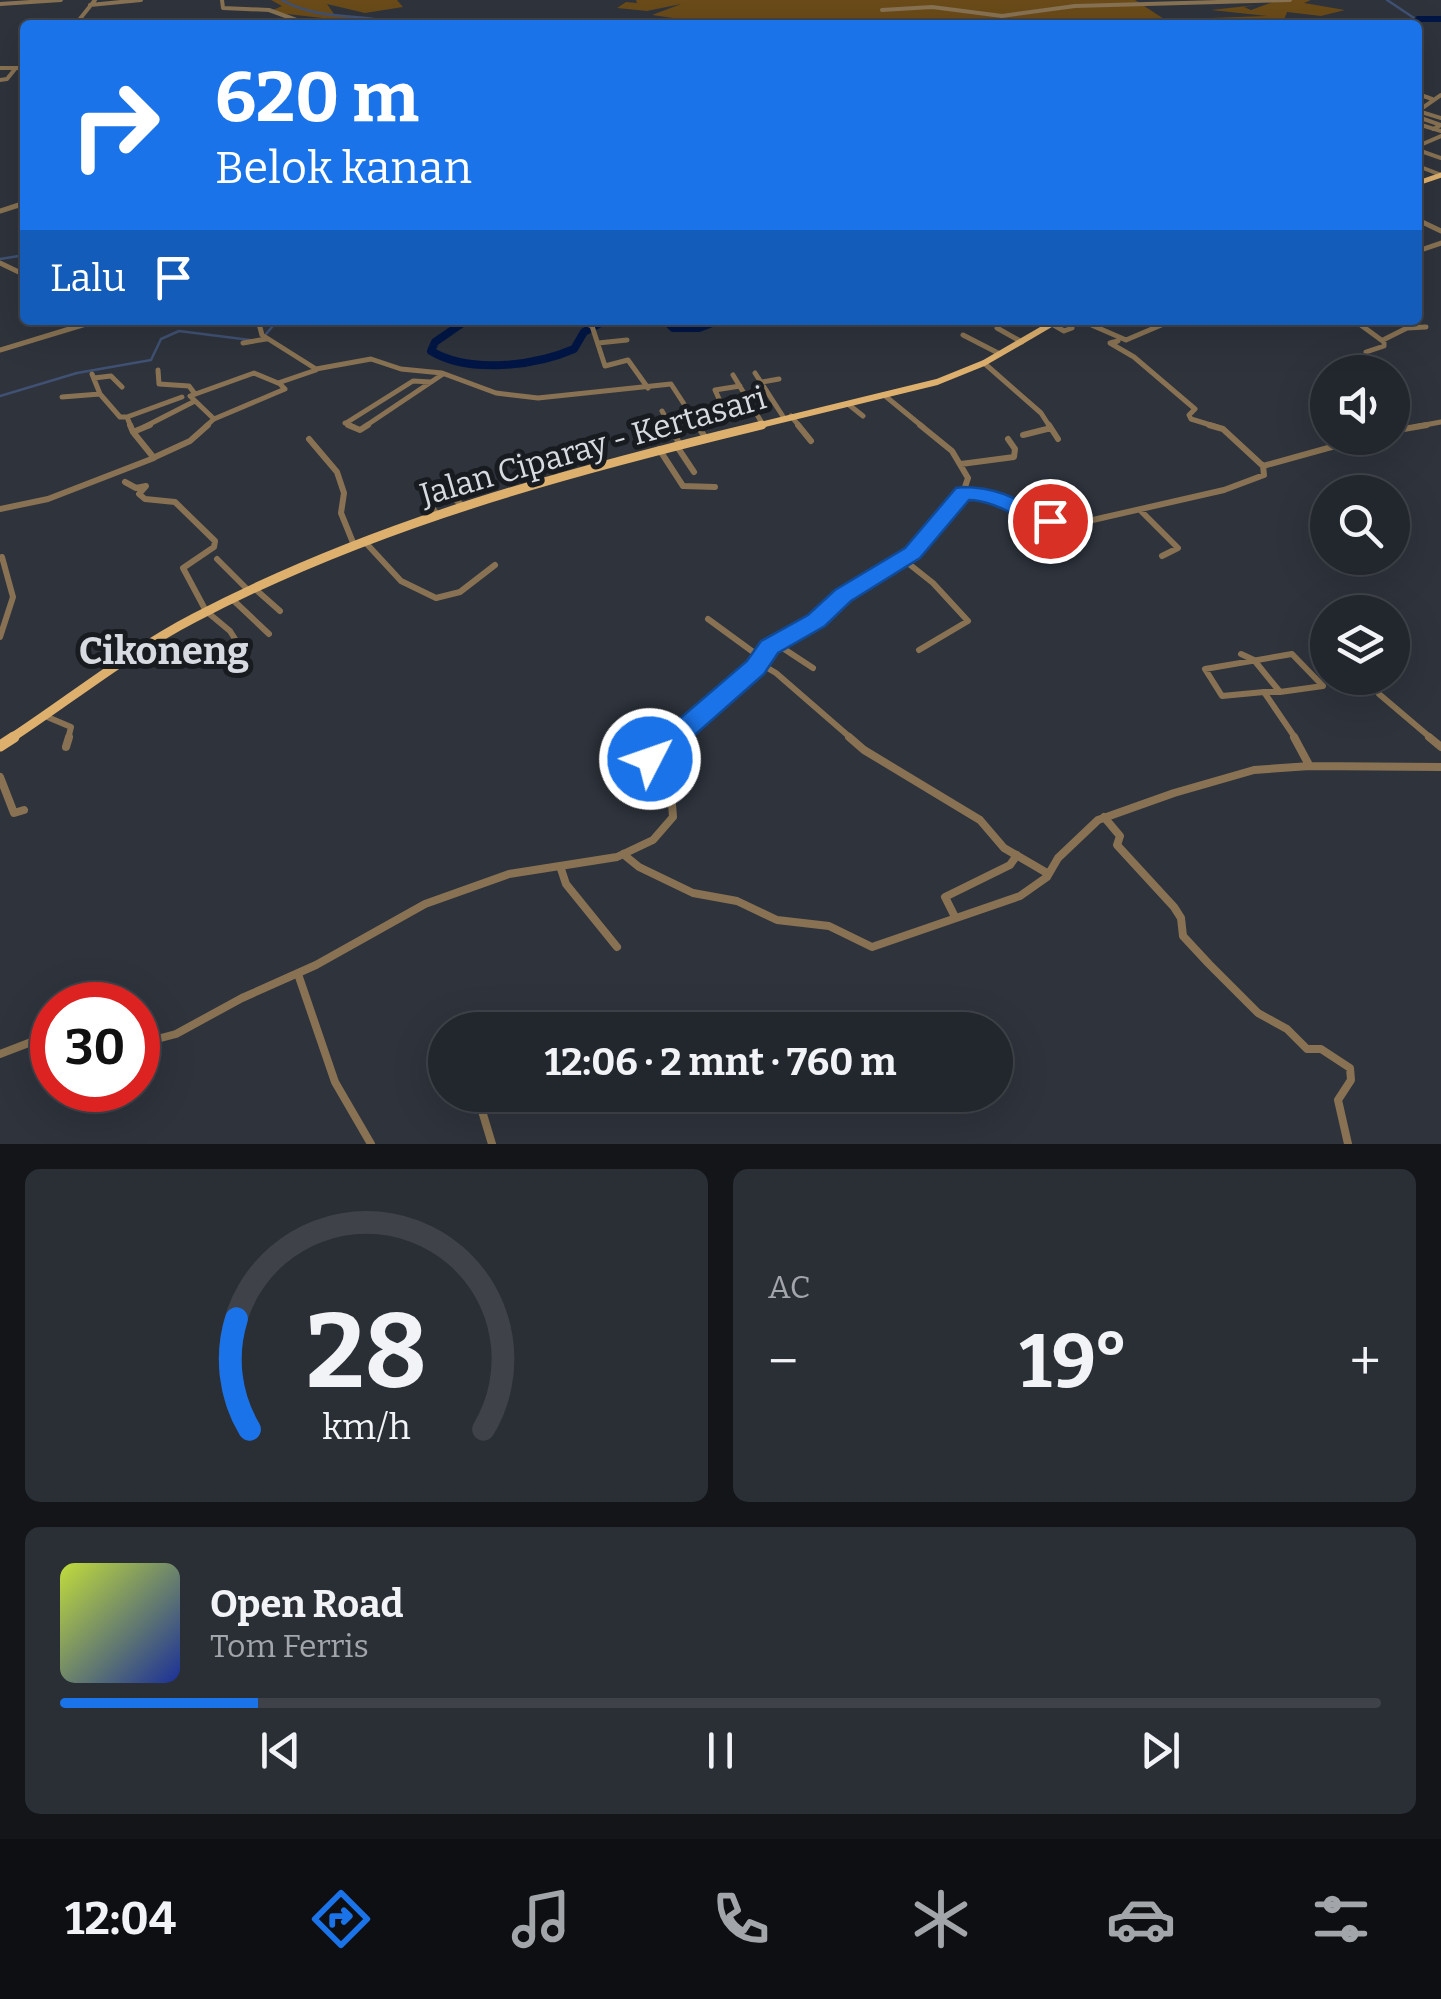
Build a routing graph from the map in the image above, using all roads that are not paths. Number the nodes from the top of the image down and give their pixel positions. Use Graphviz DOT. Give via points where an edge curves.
graph roads {
  1 [pos="61,0"];
  2 [pos="95,0"];
  3 [pos="141,0"];
  4 [pos="222,0"];
  5 [pos="1290,0"];
  6 [pos="0,4"];
  7 [pos="90,5"];
  8 [pos="882,10"];
  9 [pos="79,20"];
  10 [pos="303,20"];
  11 [pos="0,68"];
  12 [pos="16,68"];
  13 [pos="20,68"];
  14 [pos="0,80"];
  15 [pos="1422,95"];
  16 [pos="1441,95"];
  17 [pos="1434,99"];
  18 [pos="1422,110"];
  19 [pos="1441,127"];
  20 [pos="1422,144"];
  21 [pos="82,325"];
  22 [pos="260,325"];
  23 [pos="590,325"];
  24 [pos="1050,325"];
  25 [pos="1058,325"];
  26 [pos="1092,325"];
  27 [pos="1164,325"];
  28 [pos="1359,325"];
  29 [pos="1426,327"];
  30 [pos="998,328"];
  31 [pos="1072,328"];
  32 [pos="963,335"];
  33 [pos="265,337"];
  34 [pos="626,340"];
  35 [pos="1382,340"];
  36 [pos="1118,341"];
  37 [pos="1022,342"];
  38 [pos="243,343"];
  39 [pos="598,343"];
  40 [pos="0,350"];
  41 [pos="1366,352"];
  42 [pos="1001,354"];
  43 [pos="984,364"];
  44 [pos="158,370"];
  45 [pos="316,370"];
  46 [pos="755,373"];
  47 [pos="444,374"];
  48 [pos="734,374"];
  49 [pos="93,376"];
  50 [pos="779,379"];
  51 [pos="431,382"];
  52 [pos="762,382"];
  53 [pos="278,383"];
  54 [pos="740,386"];
  55 [pos="122,387"];
  56 [pos="648,388"];
  57 [pos="100,394"];
  58 [pos="884,395"];
  59 [pos="62,397"];
  60 [pos="182,397"];
  61 [pos="195,398"];
  62 [pos="848,404"];
  63 [pos="752,406"];
  64 [pos="662,412"];
  65 [pos="725,412"];
  66 [pos="862,416"];
  67 [pos="127,417"];
  68 [pos="787,417"];
  69 [pos="695,418"];
  70 [pos="214,420"];
  71 [pos="1441,422"];
  72 [pos="762,423"];
  73 [pos="1051,428"];
  74 [pos="1410,428"];
  75 [pos="134,432"];
  76 [pos="1023,435"];
  77 [pos="706,436"];
  78 [pos="309,439"];
  79 [pos="1008,440"];
  80 [pos="1058,440"];
  81 [pos="811,441"];
  82 [pos="677,444"];
  83 [pos="658,448"];
  84 [pos="1310,453"];
  85 [pos="155,457"];
  86 [pos="961,464"];
  87 [pos="1263,466"];
  88 [pos="694,472"];
  89 [pos="715,487"];
  90 [pos="442,489"];
  91 [pos="134,490"];
  92 [pos="963,493"];
  93 [pos="426,500"];
  94 [pos="462,506"];
  95 [pos="1,508"];
  96 [pos="1142,511"];
  97 [pos="437,514"];
  98 [pos="359,543"];
  99 [pos="1162,556"];
  100 [pos="2,557"];
  101 [pos="217,558"];
  102 [pos="904,560"];
  103 [pos="495,566"];
  104 [pos="251,589"];
  105 [pos="231,598"];
  106 [pos="206,611"];
  107 [pos="280,612"];
  108 [pos="708,619"];
  109 [pos="270,634"];
  110 [pos="0,637"];
  111 [pos="776,643"];
  112 [pos="242,650"];
  113 [pos="919,650"];
  114 [pos="1241,654"];
  115 [pos="759,660"];
  116 [pos="1254,660"];
  117 [pos="813,668"];
  118 [pos="1264,692"];
  119 [pos="1280,692"];
  120 [pos="1380,695"];
  121 [pos="44,716"];
  122 [pos="0,746"];
  123 [pos="1441,747"];
  124 [pos="66,748"];
  125 [pos="1310,766"];
  126 [pos="1441,767"];
  127 [pos="0,777"];
  128 [pos="24,810"];
  129 [pos="1104,817"];
  130 [pos="623,854"];
  131 [pos="1017,855"];
  132 [pos="560,866"];
  133 [pos="1047,873"];
  134 [pos="955,918"];
  135 [pos="616,947"];
  136 [pos="298,974"];
  137 [pos="160,1038"];
  138 [pos="30,1042"];
  139 [pos="0,1054"];
  140 [pos="482,1112"];
  141 [pos="371,1144"];
  142 [pos="492,1144"];
  143 [pos="1348,1144"];
  1 -- 6 [label="street"];
  2 -- 7 [label="street"];
  3 -- 7 [label="street"];
  4 -- 10 [label="street" via="224,8"];
  5 -- 8 [label="street" via="1075,6 1002,16 932,7"];
  7 -- 9 [label="street"];
  11 -- 12 [label="street"];
  12 -- 13 [label="street"];
  12 -- 14 [label="street"];
  15 -- 17 [label="street"];
  16 -- 17 [label="street"];
  17 -- 18 [label="street"];
  19 -- 20 [label="street"];
  21 -- 40 [label="street"];
  22 -- 33 [label="street"];
  23 -- 39 [label="street"];
  24 -- 37 [label="main road, Jalan Ciparay - Kertasari"];
  25 -- 31 [label="street"];
  26 -- 36 [label="street"];
  27 -- 36 [label="street" via="1139,339"];
  28 -- 35 [label="street"];
  29 -- 35 [label="street"];
  30 -- 37 [label="street"];
  32 -- 42 [label="street"];
  33 -- 38 [label="street"];
  33 -- 45 [label="street"];
  34 -- 39 [label="street"];
  35 -- 41 [label="street" via="1385,346"];
  36 -- 87 [label="street" via="1110,343 1196,410 1191,420 1223,429"];
  37 -- 42 [label="main road, Jalan Ciparay - Kertasari"];
  39 -- 56 [label="street" via="606,366 628,360"];
  42 -- 43 [label="main road, Jalan Ciparay - Kertasari"];
  43 -- 58 [label="main road, Jalan Ciparay - Kertasari"];
  43 -- 73 [label="street"];
  44 -- 61 [label="street" via="159,384 189,386"];
  45 -- 47 [label="street" via="365,358"];
  45 -- 53 [label="street"];
  46 -- 52 [label="street"];
  47 -- 51 [label="street"];
  47 -- 56 [label="street" via="496,393 538,398"];
  48 -- 54 [label="street"];
  49 -- 55 [label="street" via="111,376"];
  49 -- 57 [label="street"];
  50 -- 52 [label="street"];
  51 -- 51 [label="street" via="360,430 345,423 413,380"];
  52 -- 68 [label="street"];
  53 -- 61 [label="street" via="254,372"];
  53 -- 70 [label="street" via="286,388"];
  54 -- 63 [label="street"];
  54 -- 65 [label="street" via="715,390"];
  56 -- 69 [label="street" via="673,385"];
  57 -- 59 [label="street"];
  57 -- 67 [label="street" via="120,418"];
  58 -- 62 [label="main road, Jalan Ciparay - Kertasari"];
  58 -- 86 [label="street"];
  60 -- 67 [label="street"];
  61 -- 70 [label="street"];
  61 -- 75 [label="street"];
  62 -- 66 [label="street"];
  62 -- 68 [label="main road, Jalan Ciparay - Kertasari"];
  63 -- 65 [label="street"];
  63 -- 72 [label="street"];
  64 -- 82 [label="street"];
  65 -- 69 [label="street"];
  67 -- 75 [label="street"];
  68 -- 72 [label="main road, Jalan Ciparay - Kertasari"];
  68 -- 81 [label="street"];
  69 -- 77 [label="street"];
  70 -- 85 [label="street" via="190,441"];
  71 -- 74 [label="street"];
  72 -- 77 [label="main road, Jalan Ciparay - Kertasari"];
  73 -- 76 [label="street"];
  73 -- 80 [label="street"];
  75 -- 85 [label="street"];
  77 -- 82 [label="main road, Jalan Ciparay - Kertasari"];
  78 -- 98 [label="street" via="337,472 341,514"];
  79 -- 86 [label="street" via="1014,458"];
  82 -- 83 [label="main road, Jalan Ciparay - Kertasari"];
  82 -- 88 [label="street"];
  83 -- 89 [label="street" via="683,486"];
  83 -- 94 [label="main road, Jalan Ciparay - Kertasari"];
  84 -- 87 [label="street"];
  85 -- 95 [label="street" via="48,499"];
  86 -- 92 [label="street" via="968,478"];
  87 -- 96 [label="street" via="1264,475 1224,490"];
  90 -- 94 [label="street"];
  91 -- 106 [label="street" via="175,502 215,541 184,566"];
  92 -- 96 [label="street" via="987,494 1020,508 1030,522 1059,527"];
  92 -- 102 [label="street"];
  93 -- 97 [label="street"];
  94 -- 97 [label="main road, Jalan Ciparay - Kertasari"];
  96 -- 99 [label="street" via="1178,548"];
  97 -- 98 [label="main road, Jalan Ciparay - Kertasari"];
  98 -- 103 [label="street" via="394,579 437,598 454,595"];
  98 -- 104 [label="main road, Jalan Ciparay - Kertasari"];
  100 -- 110 [label="street" via="15,587"];
  101 -- 104 [label="street"];
  102 -- 111 [label="street"];
  102 -- 113 [label="street" via="968,621"];
  104 -- 105 [label="main road, Jalan Ciparay - Kertasari"];
  104 -- 107 [label="street"];
  105 -- 106 [label="main road, Jalan Ciparay - Kertasari"];
  105 -- 109 [label="street"];
  106 -- 112 [label="street"];
  106 -- 121 [label="main road, Jalan Ciparay - Kertasari"];
  108 -- 115 [label="street"];
  111 -- 115 [label="street"];
  111 -- 117 [label="street"];
  114 -- 116 [label="street"];
  115 -- 130 [label="street" via="651,751 673,793 675,813 664,829"];
  115 -- 131 [label="street" via="864,750 980,820"];
  116 -- 118 [label="street" via="1204,671 1222,696"];
  116 -- 119 [label="street"];
  116 -- 119 [label="street" via="1292,654 1322,686"];
  118 -- 119 [label="street"];
  118 -- 125 [label="street"];
  120 -- 123 [label="street"];
  121 -- 122 [label="main road, Jalan Ciparay - Kertasari"];
  121 -- 124 [label="street" via="71,727"];
  125 -- 126 [label="street"];
  125 -- 129 [label="street" via="1212,780"];
  127 -- 128 [label="street" via="14,813"];
  129 -- 133 [label="street"];
  129 -- 143 [label="street" via="1120,836 1116,843 1125,856 1174,907 1183,936 1238,994 1307,1049 1321,1049 1350,1068 1351,1080 1338,1100"];
  130 -- 132 [label="street"];
  130 -- 134 [label="street" via="693,893 737,901 777,920 829,926 869,946"];
  131 -- 133 [label="street"];
  131 -- 134 [label="street" via="1010,865 945,897"];
  132 -- 135 [label="street" via="566,884"];
  132 -- 136 [label="street" via="494,878 404,912"];
  133 -- 134 [label="street" via="1020,896"];
  136 -- 137 [label="street"];
  136 -- 141 [label="street" via="335,1082"];
  138 -- 139 [label="street"];
  140 -- 142 [label="street"];
}
